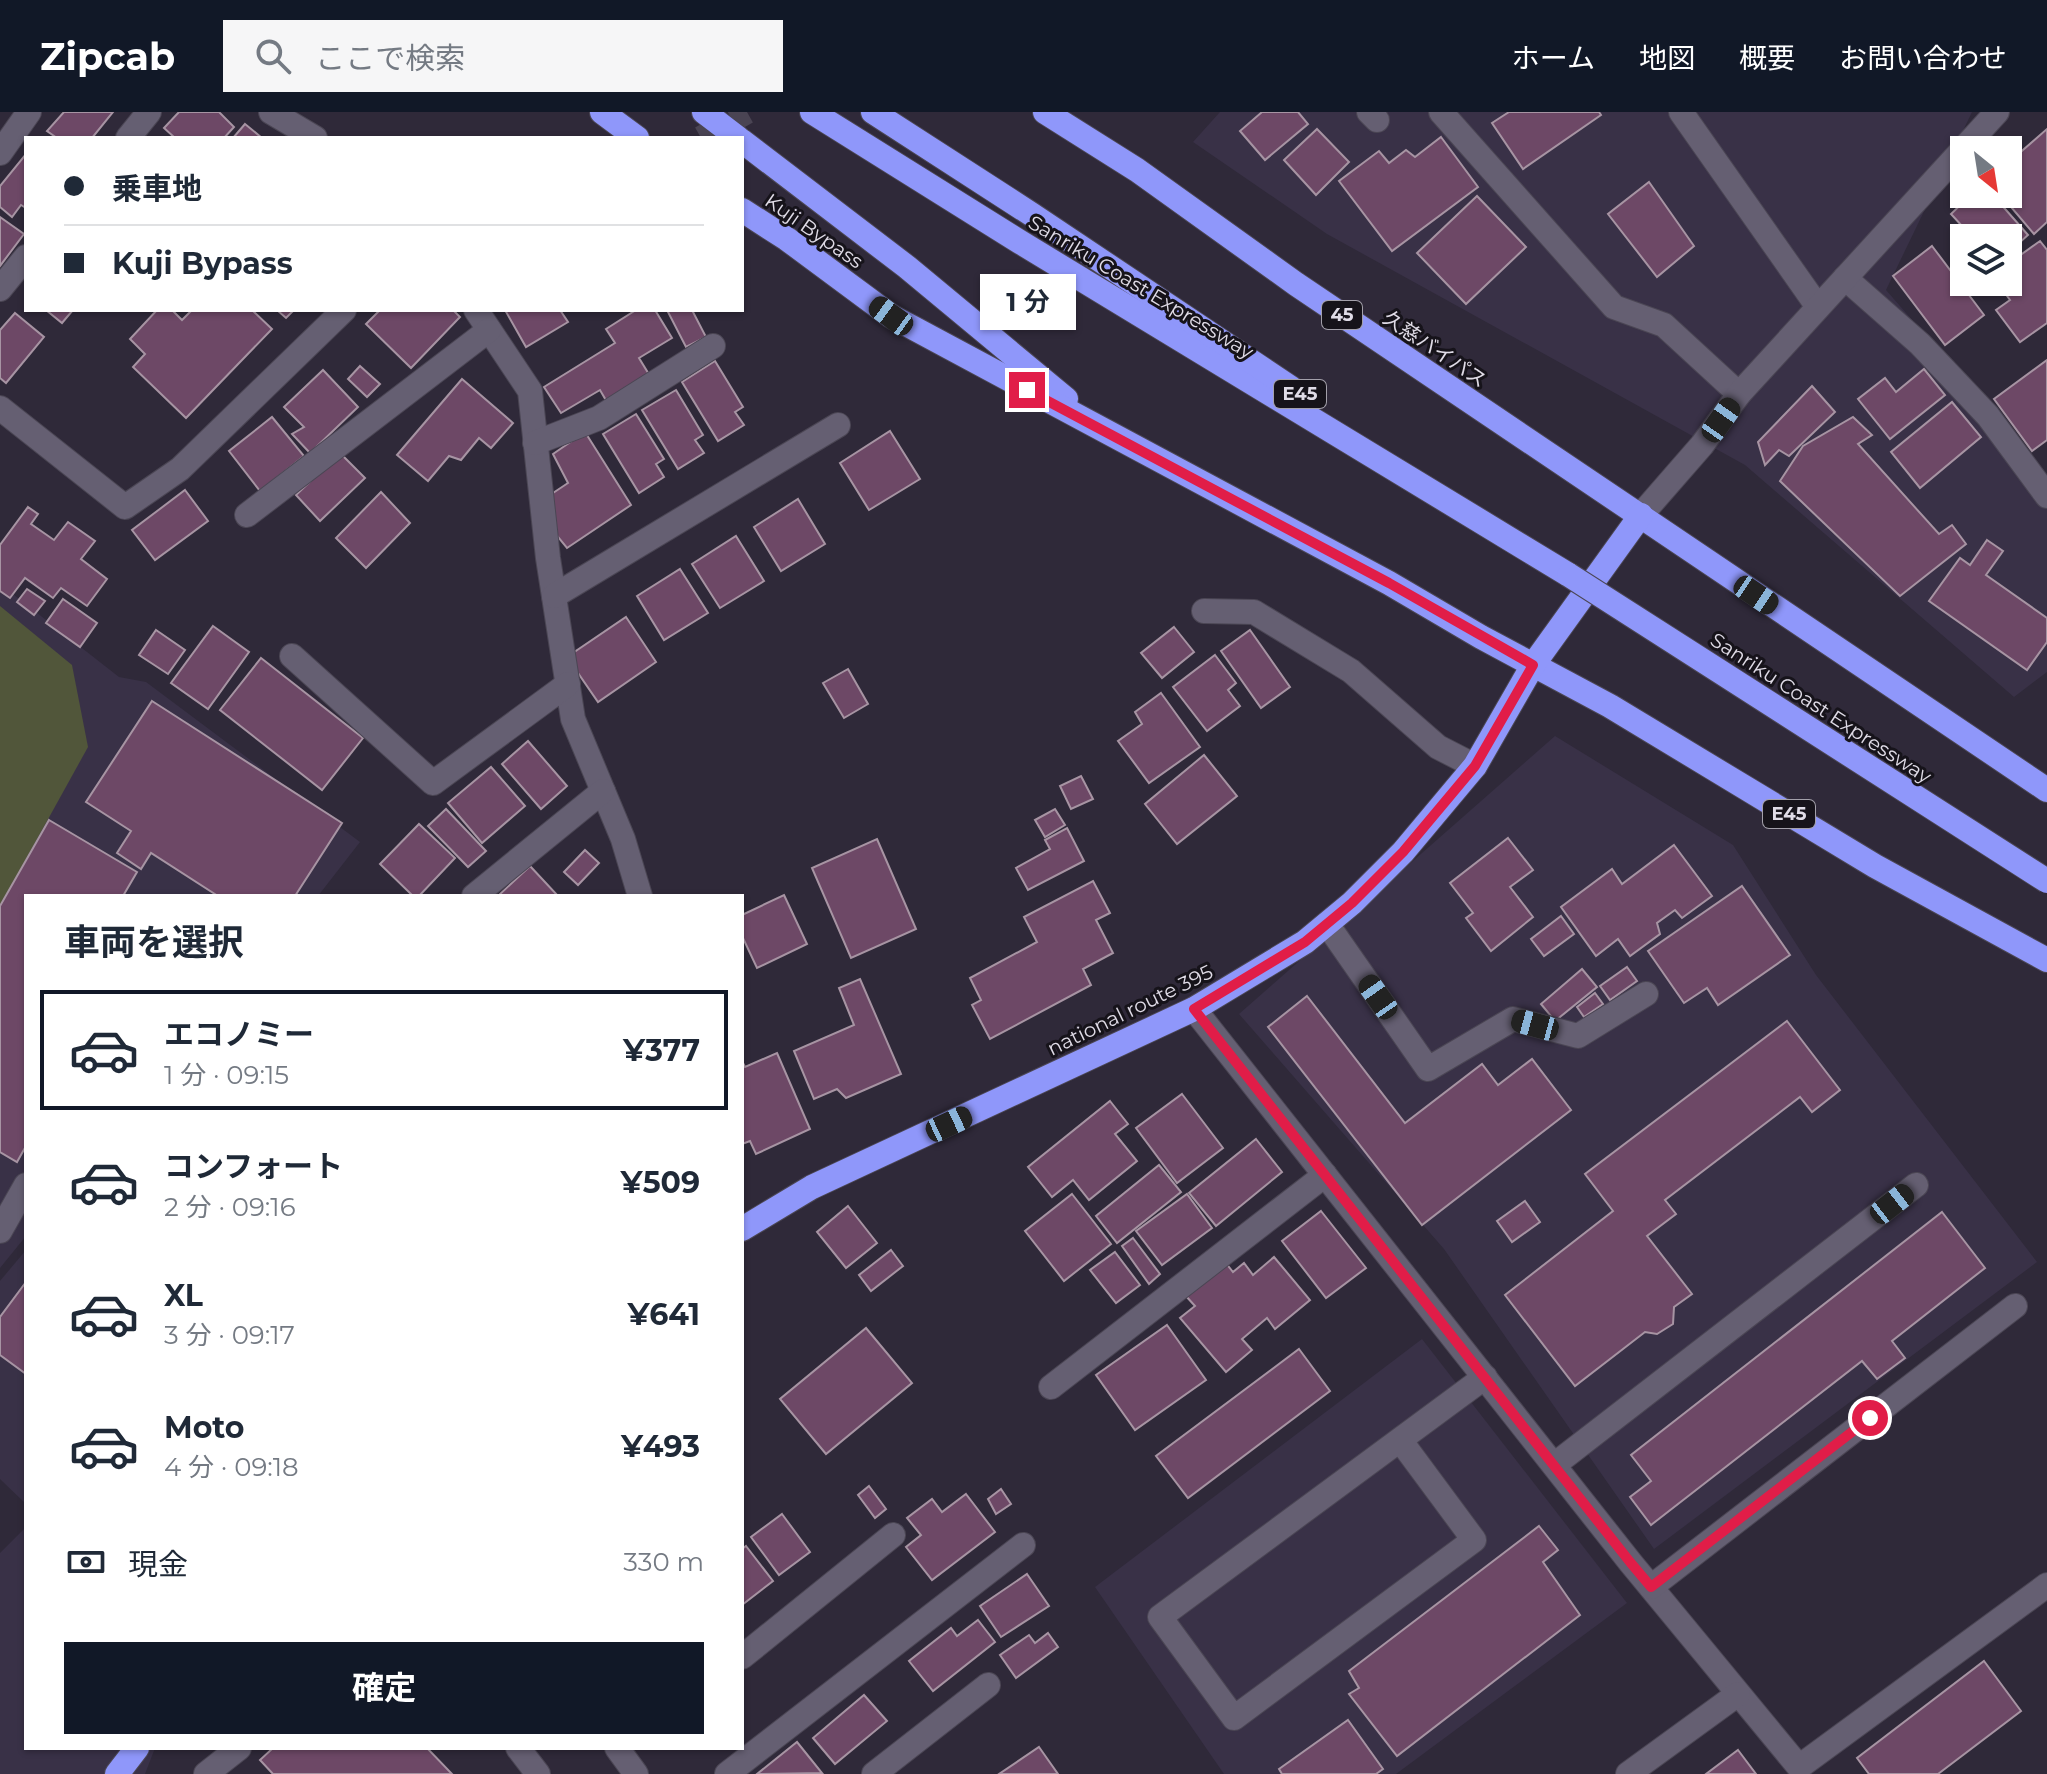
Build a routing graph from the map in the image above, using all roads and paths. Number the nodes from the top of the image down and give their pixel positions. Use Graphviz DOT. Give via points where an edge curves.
graph roads {
  1 [pos="29,112"];
  2 [pos="149,112"];
  3 [pos="271,112"];
  4 [pos="602,112"];
  5 [pos="704,112"];
  6 [pos="812,112"];
  7 [pos="873,112"];
  8 [pos="1045,112"];
  9 [pos="1441,112"];
  10 [pos="1681,112"];
  11 [pos="1997,112"];
  12 [pos="130,136"];
  13 [pos="312,136"];
  14 [pos="634,136"];
  15 [pos="735,136"];
  16 [pos="744,143"];
  17 [pos="0,153"];
  18 [pos="744,211"];
  19 [pos="24,259"];
  20 [pos="1845,278"];
  21 [pos="0,289"];
  22 [pos="1818,307"];
  23 [pos="342,312"];
  24 [pos="483,320"];
  25 [pos="713,346"];
  26 [pos="1739,394"];
  27 [pos="0,408"];
  28 [pos="838,425"];
  29 [pos="1108,434"];
  30 [pos="535,443"];
  31 [pos="2047,496"];
  32 [pos="247,515"];
  33 [pos="1641,515"];
  34 [pos="1569,575"];
  35 [pos="554,596"];
  36 [pos="1204,611"];
  37 [pos="292,656"];
  38 [pos="1533,665"];
  39 [pos="568,684"];
  40 [pos="1475,766"];
  41 [pos="2047,790"];
  42 [pos="603,791"];
  43 [pos="2047,881"];
  44 [pos="476,894"];
  45 [pos="639,894"];
  46 [pos="1327,924"];
  47 [pos="2047,960"];
  48 [pos="1646,994"];
  49 [pos="1194,1009"];
  50 [pos="1325,1175"];
  51 [pos="1916,1185"];
  52 [pos="24,1189"];
  53 [pos="744,1228"];
  54 [pos="0,1231"];
  55 [pos="2015,1306"];
  56 [pos="1485,1377"];
  57 [pos="1051,1387"];
  58 [pos="1400,1440"];
  59 [pos="1554,1465"];
  60 [pos="893,1535"];
  61 [pos="1023,1545"];
  62 [pos="2047,1585"];
  63 [pos="1651,1587"];
  64 [pos="744,1655"];
  65 [pos="988,1685"];
  66 [pos="1738,1694"];
  67 [pos="135,1750"];
  68 [pos="236,1750"];
  69 [pos="520,1750"];
  70 [pos="622,1750"];
  71 [pos="117,1774"];
  72 [pos="206,1774"];
  73 [pos="538,1774"];
  74 [pos="636,1774"];
  75 [pos="727,1774"];
  76 [pos="874,1774"];
  77 [pos="1628,1774"];
  1 -- 17 [label="street"];
  2 -- 12 [label="street"];
  3 -- 13 [label="street"];
  4 -- 14 [label="highway"];
  5 -- 15 [label="highway"];
  6 -- 34 [label="highway, Sanriku Coast Expressway / E45"];
  7 -- 34 [label="highway, Sanriku Coast Expressway / E45"];
  8 -- 33 [label="highway, 久慈バイパス / 45"];
  9 -- 26 [label="street" via="1614,307 1664,325"];
  10 -- 22 [label="street"];
  11 -- 20 [label="street"];
  16 -- 29 [label="highway" via="907,267"];
  18 -- 29 [label="highway, Kuji Bypass" via="891,316"];
  19 -- 21 [label="street"];
  20 -- 22 [label="street"];
  20 -- 31 [label="street" via="1920,344 1988,416"];
  22 -- 26 [label="street"];
  23 -- 27 [label="street" via="180,469 125,507"];
  24 -- 30 [label="street" via="530,391"];
  24 -- 32 [label="street"];
  25 -- 30 [label="street" via="599,418"];
  26 -- 33 [label="street"];
  28 -- 35 [label="street"];
  29 -- 38 [label="highway"];
  30 -- 35 [label="street"];
  33 -- 38 [label="highway, national route 395"];
  33 -- 41 [label="highway, 久慈バイパス"];
  34 -- 43 [label="highway, Sanriku Coast Expressway / E45, bridge"];
  35 -- 39 [label="street"];
  36 -- 40 [label="street" via="1254,612 1351,671 1438,747"];
  37 -- 39 [label="street" via="433,783"];
  38 -- 40 [label="highway, national route 395"];
  38 -- 47 [label="highway, E45" via="1875,866"];
  39 -- 42 [label="street" via="573,719"];
  40 -- 46 [label="highway, national route 395" via="1403,852"];
  42 -- 44 [label="street"];
  42 -- 45 [label="street"];
  46 -- 48 [label="street" via="1428,1069 1513,1019 1578,1036"];
  46 -- 49 [label="highway, national route 395"];
  49 -- 50 [label="street"];
  49 -- 53 [label="highway, national route 395" via="812,1187"];
  50 -- 56 [label="street"];
  50 -- 57 [label="street"];
  51 -- 59 [label="street"];
  52 -- 54 [label="street"];
  55 -- 63 [label="street"];
  56 -- 58 [label="street"];
  56 -- 59 [label="street"];
  58 -- 58 [label="street" via="1160,1617 1234,1718 1474,1540"];
  59 -- 63 [label="street"];
  60 -- 64 [label="street"];
  61 -- 75 [label="street"];
  62 -- 66 [label="street" via="1799,1767"];
  63 -- 66 [label="street"];
  65 -- 76 [label="street"];
  66 -- 77 [label="street"];
  67 -- 71 [label="highway"];
  68 -- 72 [label="street"];
  69 -- 73 [label="street"];
  70 -- 74 [label="street"];
}
